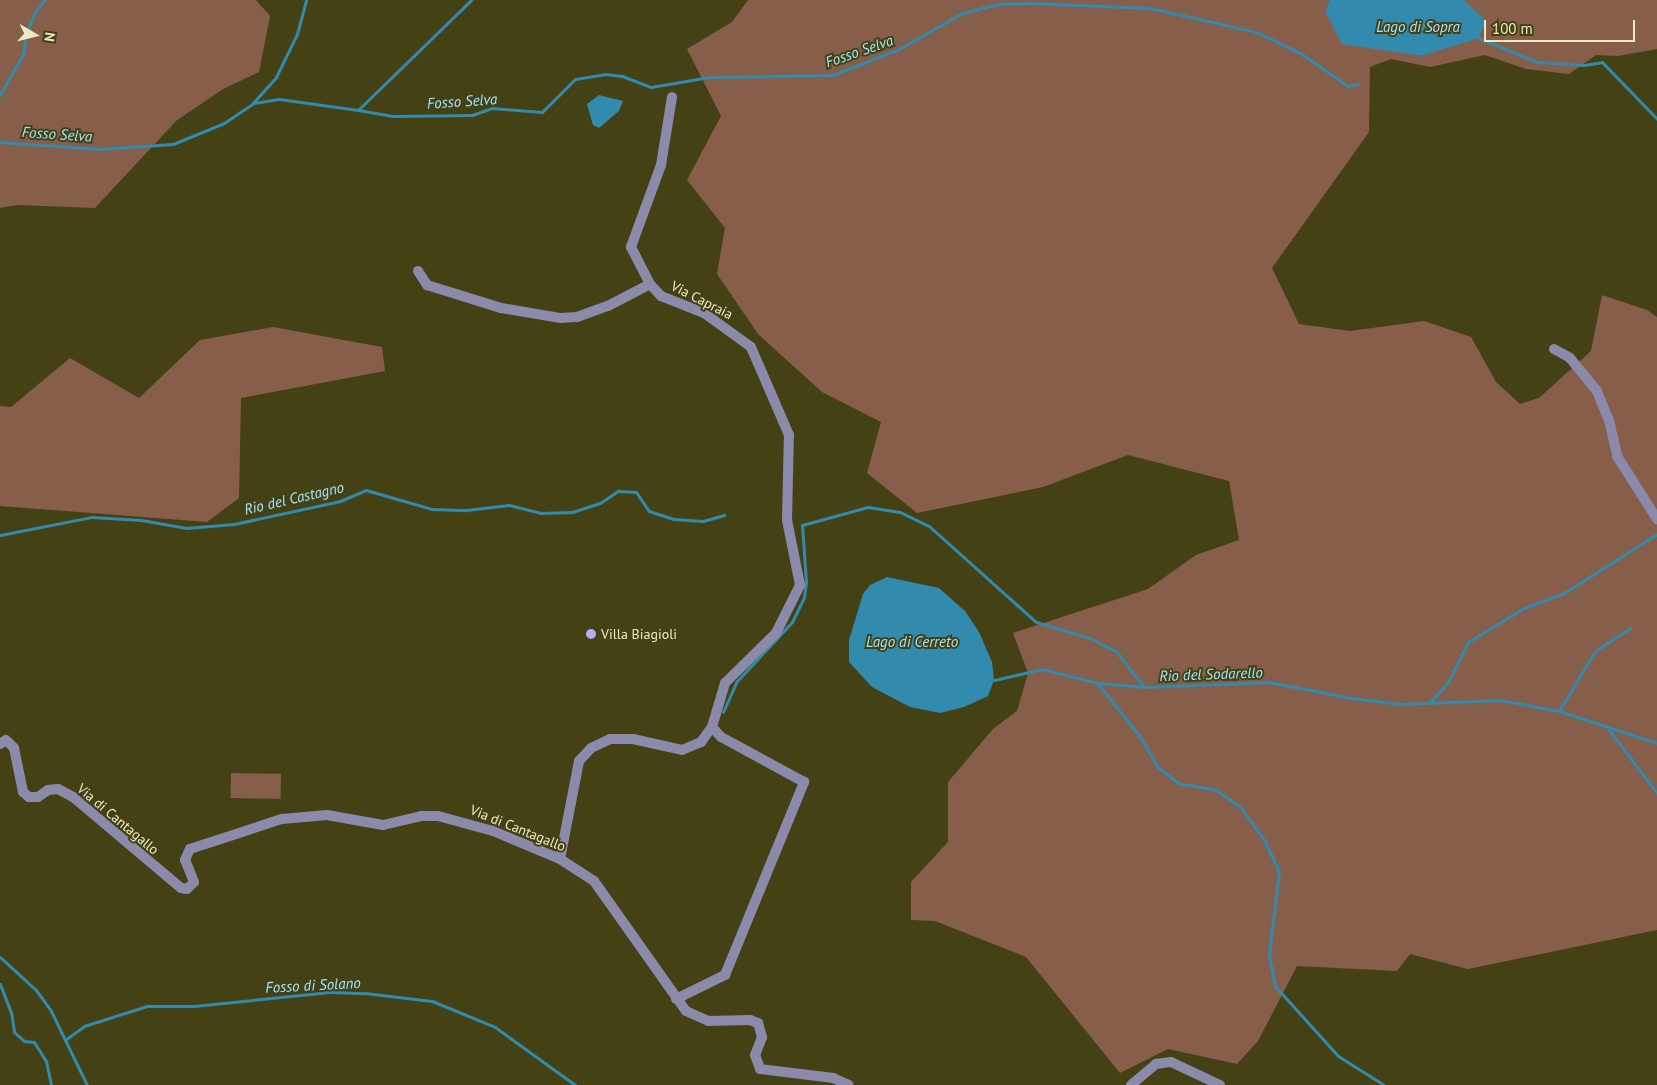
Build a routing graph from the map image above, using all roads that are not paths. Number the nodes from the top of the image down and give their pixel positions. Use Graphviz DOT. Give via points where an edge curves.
graph roads {
  1 [pos="672,97"];
  2 [pos="418,271"];
  3 [pos="650,284"];
  4 [pos="1554,349"];
  5 [pos="1657,519"];
  6 [pos="712,728"];
  7 [pos="0,744"];
  8 [pos="560,859"];
  9 [pos="676,999"];
  10 [pos="849,1085"];
  11 [pos="1131,1085"];
  12 [pos="1220,1085"];
  1 -- 3 [label="street, Via Capraia" via="661,165 631,247"];
  2 -- 3 [label="street" via="427,285 501,308 561,318 577,317 608,306"];
  3 -- 6 [label="street, Via Capraia" via="661,296 704,313 731,329 752,347 789,435 787,520 800,585 776,633 725,683"];
  4 -- 5 [label="street" via="1570,358 1597,391 1609,420 1617,456"];
  6 -- 8 [label="street" via="701,742 682,750 625,739 610,739 590,748 579,761"];
  6 -- 9 [label="street" via="804,782 725,975"];
  7 -- 8 [label="street, Via di Cantagallo" via="6,740 14,748 23,792 29,797 38,798 48,790 58,789 181,888 188,889 194,882 184,860 190,850 282,818 307,814 383,825 421,816 455,818"];
  8 -- 9 [label="street, Via di Cantagallo" via="581,870 603,892"];
  9 -- 10 [label="street, Via di Cantagallo" via="686,1012 708,1021 750,1020 758,1023 762,1037 755,1055 760,1069 833,1078"];
  11 -- 12 [label="street" via="1156,1064 1171,1062"];
}
